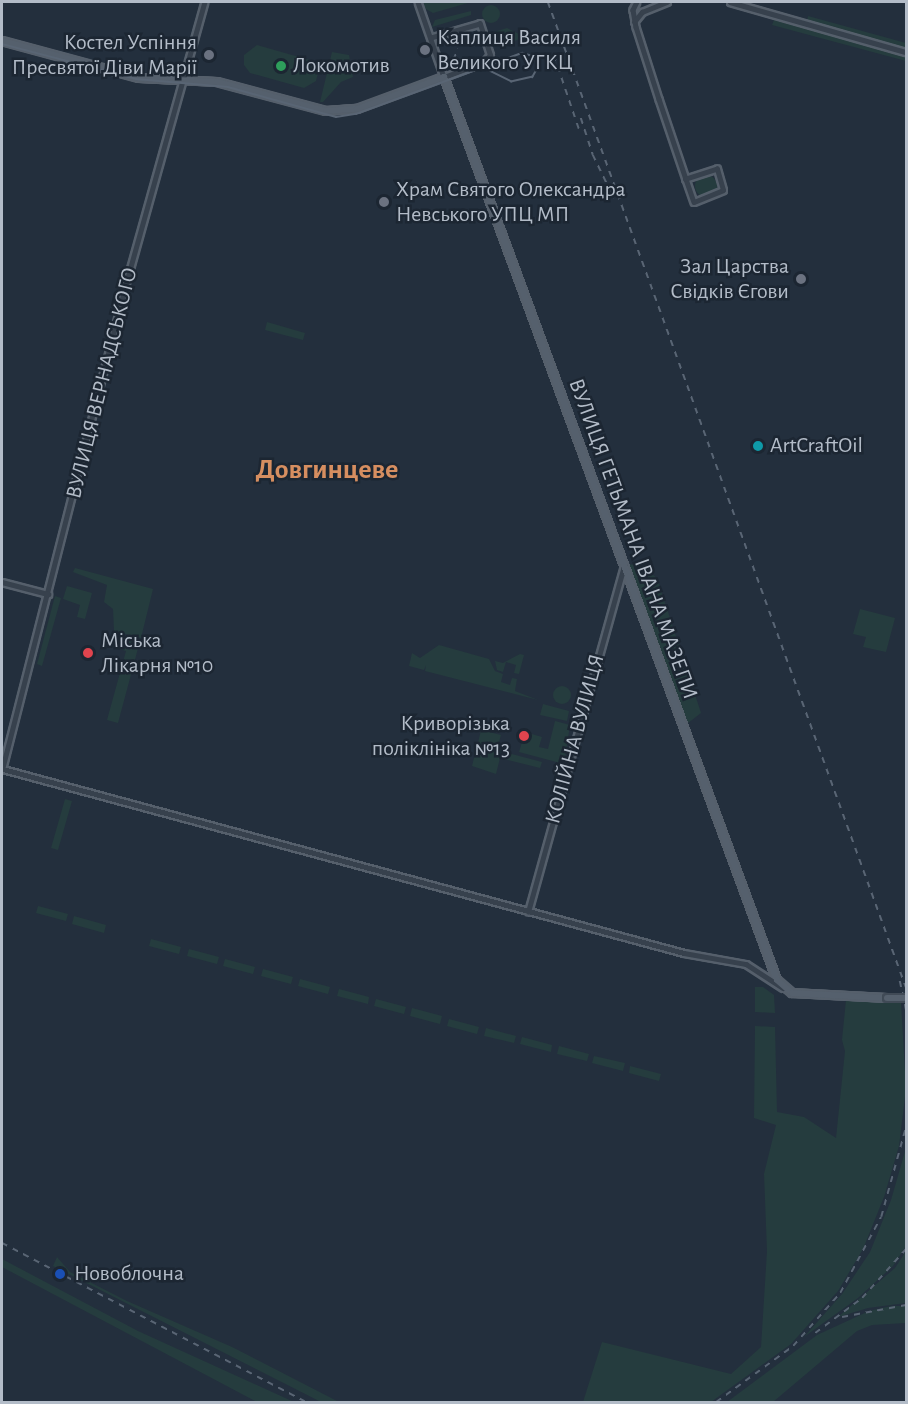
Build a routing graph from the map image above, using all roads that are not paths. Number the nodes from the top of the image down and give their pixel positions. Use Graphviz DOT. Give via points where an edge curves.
graph roads {
  1 [pos="205,2"];
  2 [pos="418,2"];
  3 [pos="637,2"];
  4 [pos="667,2"];
  5 [pos="730,2"];
  6 [pos="634,22"];
  7 [pos="431,38"];
  8 [pos="2,41"];
  9 [pos="906,52"];
  10 [pos="444,77"];
  11 [pos="184,80"];
  12 [pos="686,179"];
  13 [pos="624,566"];
  14 [pos="2,582"];
  15 [pos="48,594"];
  16 [pos="2,766"];
  17 [pos="528,912"];
  18 [pos="784,988"];
  19 [pos="906,998"];
  1 -- 11 [label="street, ВУЛИЦЯ ВЕРНАДСЬКОГО"];
  2 -- 7 [label="street, ВУЛИЦЯ ГЕТЬМАНА ІВАНА МАЗЕПИ"];
  3 -- 6 [label="street"];
  4 -- 6 [label="street" via="642,12"];
  5 -- 9 [label="street"];
  6 -- 12 [label="street"];
  7 -- 10 [label="street, ВУЛИЦЯ ГЕТЬМАНА ІВАНА МАЗЕПИ"];
  7 -- 10 [label="street" via="480,24 490,56"];
  8 -- 11 [label="main road" via="139,78"];
  10 -- 11 [label="main road" via="341,112 309,108 223,83"];
  10 -- 13 [label="main road, ВУЛИЦЯ ГЕТЬМАНА ІВАНА МАЗЕПИ"];
  11 -- 15 [label="street, ВУЛИЦЯ ВЕРНАДСЬКОГО"];
  12 -- 12 [label="street" via="717,169 722,192 694,202"];
  13 -- 17 [label="street, КОЛІЙНА ВУЛИЦЯ"];
  13 -- 18 [label="main road, ВУЛИЦЯ ГЕТЬМАНА ІВАНА МАЗЕПИ" via="770,965"];
  14 -- 15 [label="street"];
  15 -- 16 [label="street, ВУЛИЦЯ ВЕРНАДСЬКОГО"];
  16 -- 17 [label="street" via="7,773"];
  17 -- 18 [label="street" via="693,956 756,967"];
  18 -- 19 [label="main road, bridge" via="792,993"];
}
